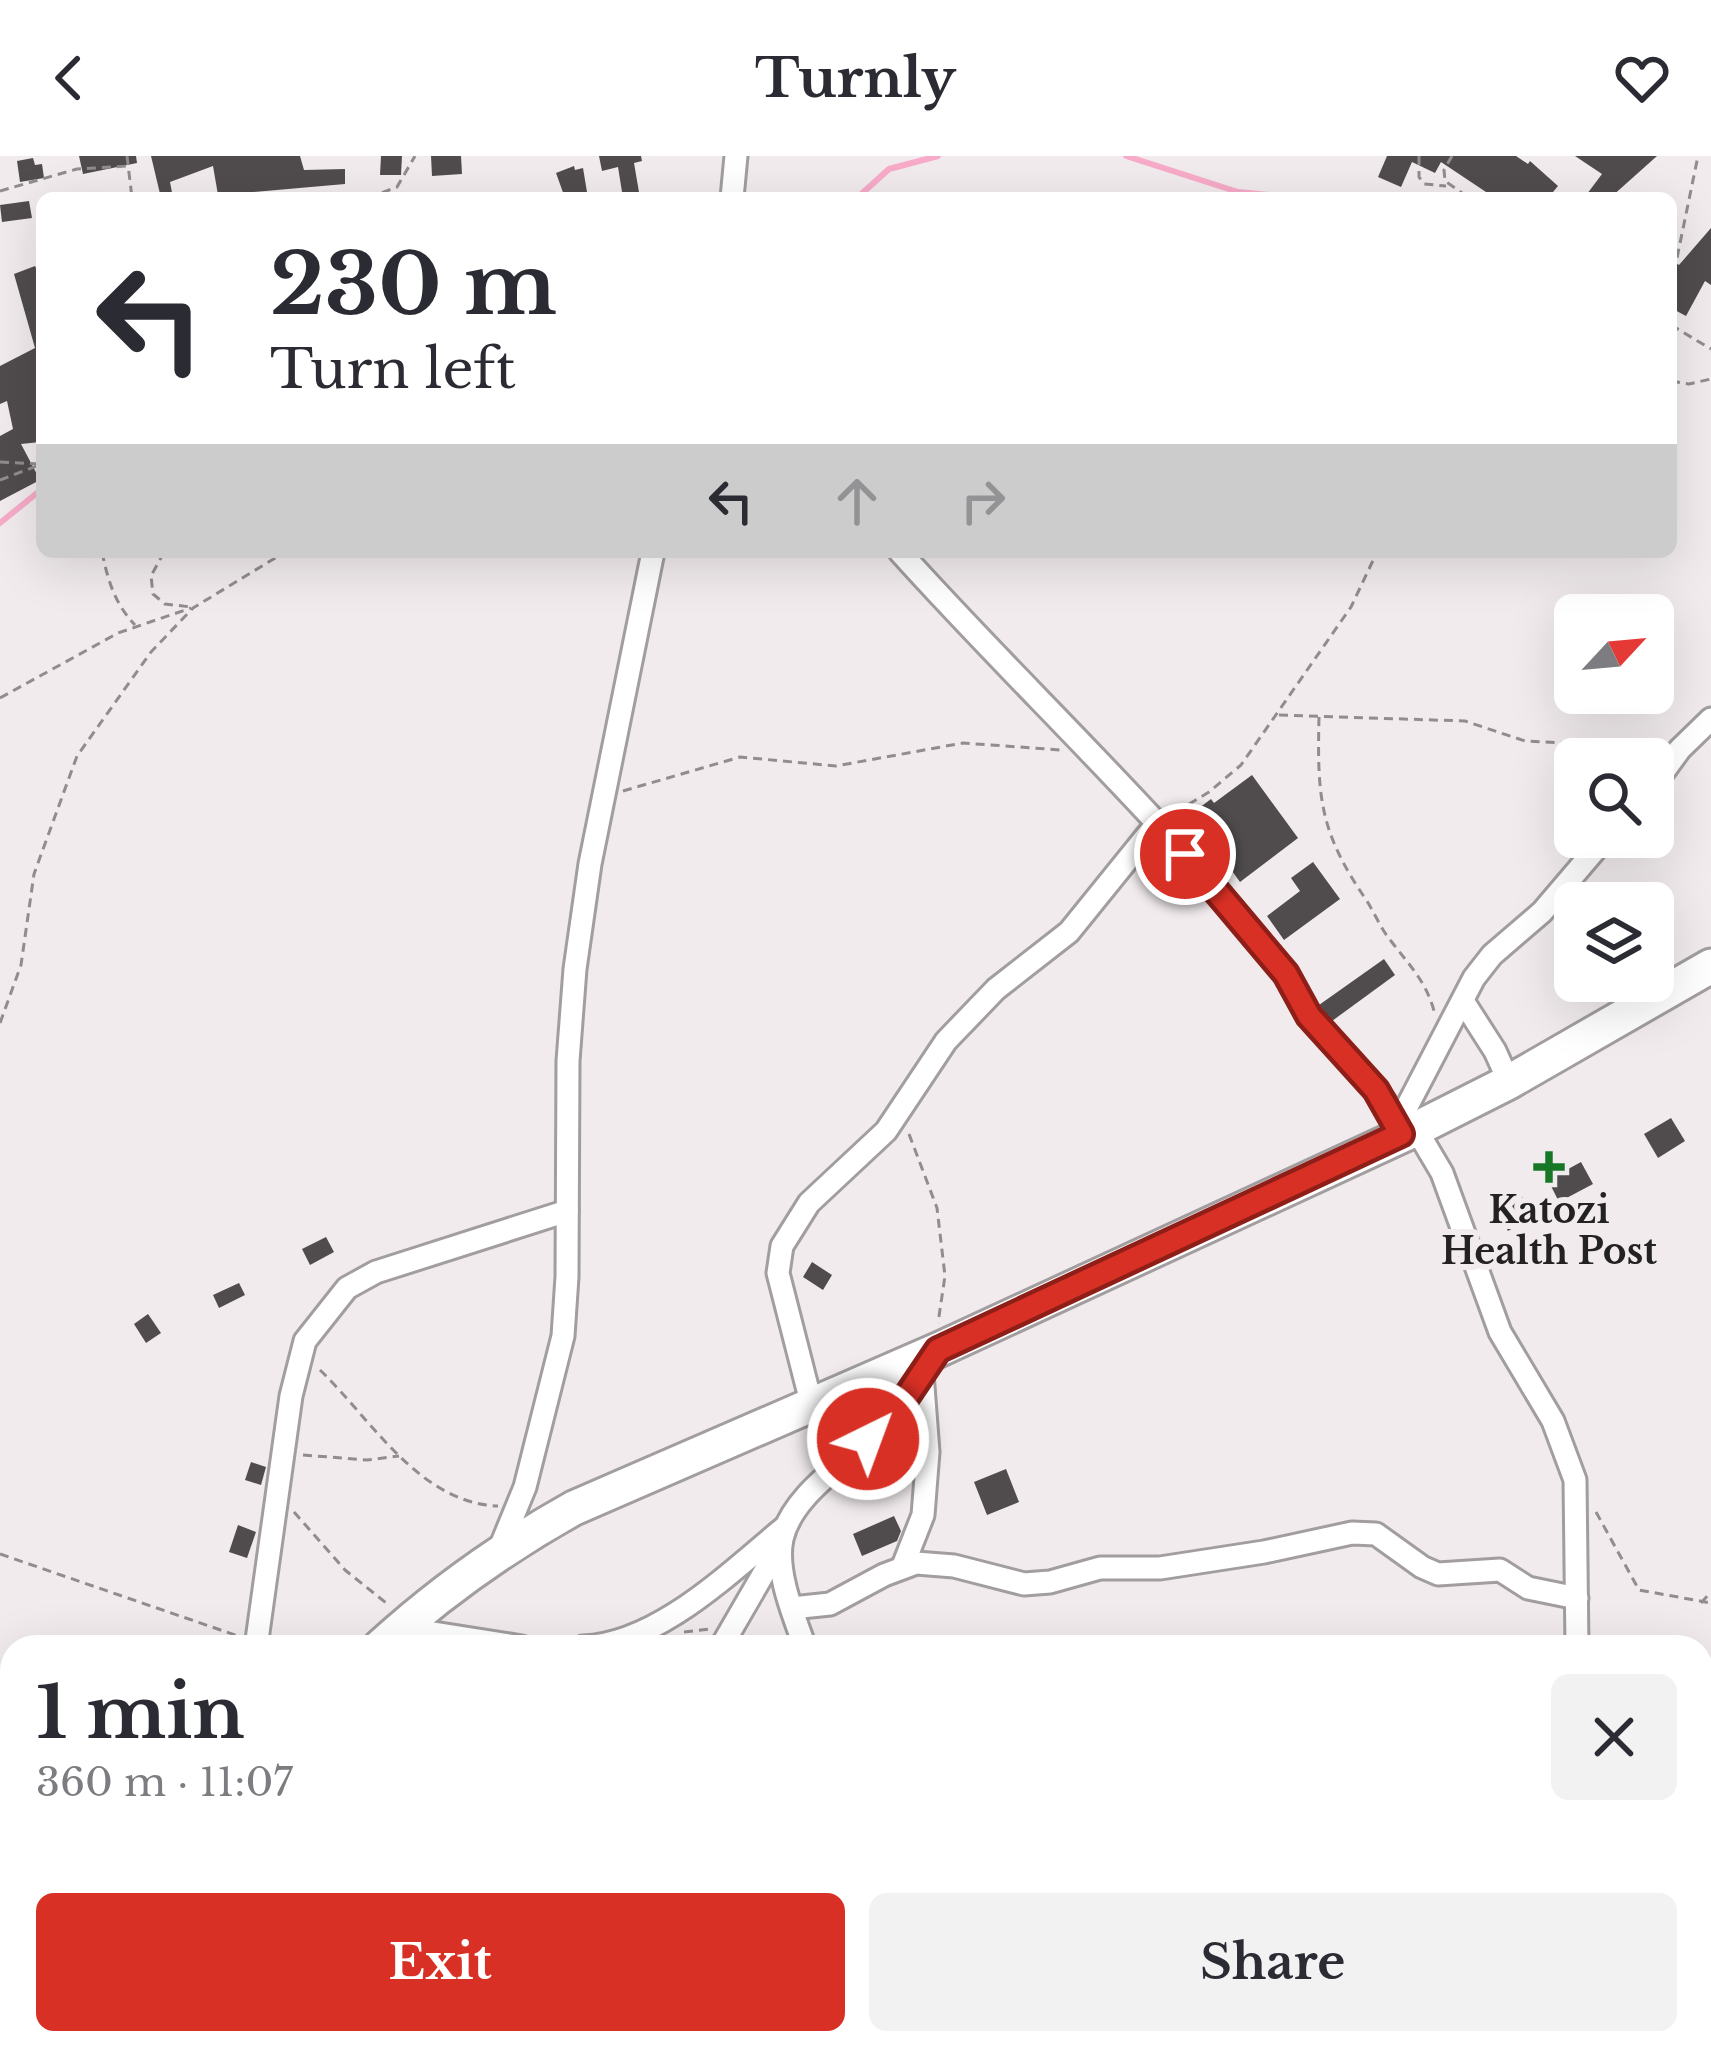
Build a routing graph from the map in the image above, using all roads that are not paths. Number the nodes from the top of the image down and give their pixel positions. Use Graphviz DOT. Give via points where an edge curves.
graph roads {
  1 [pos="736,156"];
  2 [pos="733,192"];
  3 [pos="651,558"];
  4 [pos="905,558"];
  5 [pos="1711,719"];
  6 [pos="1674,756"];
  7 [pos="1158,822"];
  8 [pos="1588,858"];
  9 [pos="1711,966"];
  10 [pos="1463,1001"];
  11 [pos="1509,1082"];
  12 [pos="1405,1129"];
  13 [pos="567,1211"];
  14 [pos="930,1361"];
  15 [pos="812,1406"];
  16 [pos="783,1536"];
  17 [pos="494,1558"];
  18 [pos="903,1566"];
  19 [pos="1577,1598"];
  20 [pos="792,1608"];
  21 [pos="398,1632"];
  22 [pos="263,1635"];
  23 [pos="636,1635"];
  24 [pos="728,1635"];
  25 [pos="801,1635"];
  26 [pos="1577,1635"];
  1 -- 2 [label="street"];
  3 -- 13 [label="street" via="575,969"];
  4 -- 7 [label="street"];
  5 -- 6 [label="street"];
  7 -- 12 [label="street"];
  7 -- 15 [label="street" via="1069,932 946,1041 886,1131 809,1203 782,1246 778,1273"];
  8 -- 10 [label="street" via="1492,955"];
  9 -- 11 [label="main road"];
  10 -- 11 [label="street"];
  10 -- 12 [label="street"];
  11 -- 12 [label="main road"];
  12 -- 14 [label="main road"];
  12 -- 19 [label="street" via="1442,1173 1500,1332 1553,1421 1575,1480"];
  13 -- 17 [label="street" via="563,1336 520,1505"];
  13 -- 22 [label="street" via="431,1252 347,1288 316,1324 301,1353 283,1455"];
  14 -- 15 [label="main road"];
  14 -- 16 [label="street"];
  14 -- 18 [label="street" via="923,1515"];
  15 -- 17 [label="main road" via="574,1508"];
  16 -- 20 [label="street"];
  16 -- 23 [label="street"];
  16 -- 24 [label="street"];
  17 -- 21 [label="main road"];
  18 -- 19 [label="street" via="1050,1582 1100,1568 1160,1568 1376,1534 1438,1574 1500,1570 1528,1588"];
  18 -- 20 [label="street" via="830,1604"];
  19 -- 26 [label="street"];
  20 -- 25 [label="street"];
}
